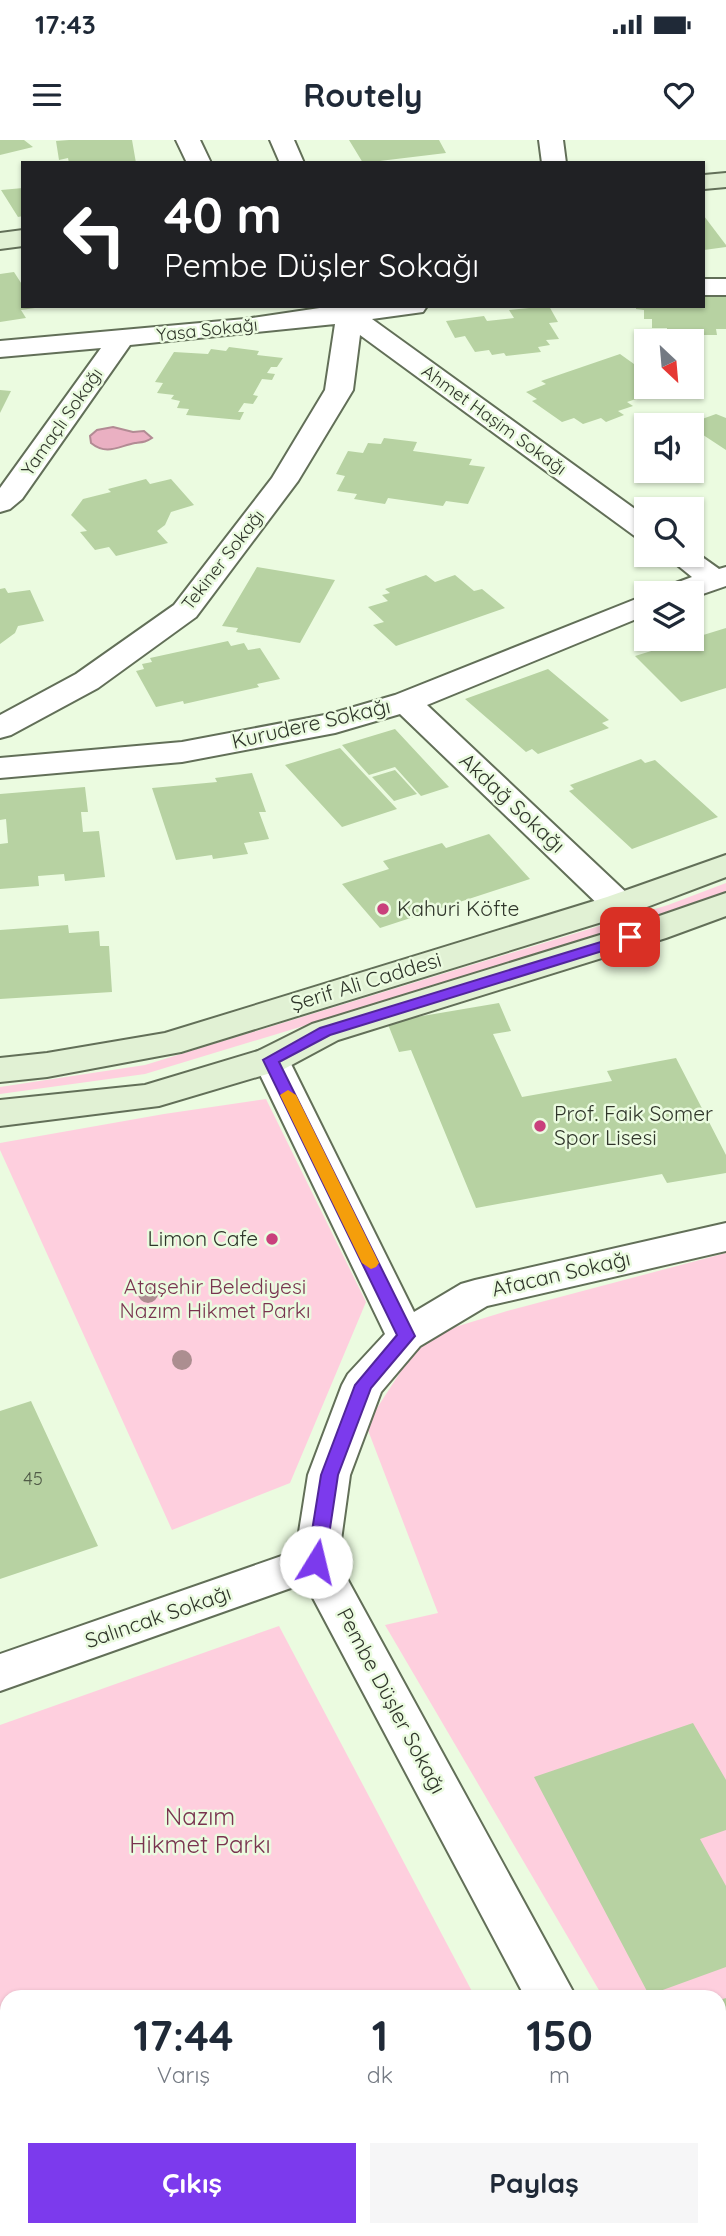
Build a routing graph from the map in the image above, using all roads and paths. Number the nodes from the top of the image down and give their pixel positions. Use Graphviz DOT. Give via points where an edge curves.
graph roads {
  1 [pos="188,140"];
  2 [pos="282,140"];
  3 [pos="551,140"];
  4 [pos="198,161"];
  5 [pos="291,161"];
  6 [pos="554,161"];
  7 [pos="726,180"];
  8 [pos="705,182"];
  9 [pos="21,238"];
  10 [pos="0,241"];
  11 [pos="705,287"];
  12 [pos="726,287"];
  13 [pos="380,308"];
  14 [pos="347,310"];
  15 [pos="121,339"];
  16 [pos="0,349"];
  17 [pos="0,503"];
  18 [pos="634,522"];
  19 [pos="701,567"];
  20 [pos="720,578"];
  21 [pos="634,609"];
  22 [pos="406,702"];
  23 [pos="0,728"];
  24 [pos="0,768"];
  25 [pos="726,865"];
  26 [pos="726,904"];
  27 [pos="619,905"];
  28 [pos="271,1060"];
  29 [pos="0,1070"];
  30 [pos="0,1113"];
  31 [pos="726,1237"];
  32 [pos="406,1336"];
  33 [pos="316,1562"];
  34 [pos="0,1673"];
  35 [pos="547,1990"];
  1 -- 4 [label="street"];
  2 -- 5 [label="street"];
  3 -- 6 [label="street"];
  7 -- 8 [label="street"];
  9 -- 10 [label="street"];
  11 -- 12 [label="street"];
  13 -- 14 [label="street, Yasa Sokağı"];
  14 -- 15 [label="street, Yasa Sokağı"];
  14 -- 18 [label="street, Ahmet Haşim Sokağı"];
  14 -- 23 [label="street, Tekiner Sokağı" via="339,390 285,481 185,611 87,681"];
  15 -- 16 [label="street, Yasa Sokağı"];
  15 -- 17 [label="street, Yamaçlı Sokağı" via="12,493"];
  19 -- 20 [label="street"];
  21 -- 22 [label="street, Kurudere Sokağı"];
  22 -- 24 [label="street, Kurudere Sokağı" via="335,723 182,752"];
  22 -- 27 [label="street, Akdağ Sokağı"];
  25 -- 27 [label="street, Şerif Ali Caddesi"];
  26 -- 28 [label="street, Şerif Ali Caddesi" via="325,1032"];
  27 -- 29 [label="street, Şerif Ali Caddesi" via="169,1044"];
  28 -- 30 [label="street, Şerif Ali Caddesi" via="146,1097"];
  28 -- 32 [label="street"];
  31 -- 32 [label="street, Afacan Sokağı" via="475,1294"];
  32 -- 33 [label="street" via="363,1385 329,1475"];
  33 -- 34 [label="street, Salıncak Sokağı"];
  33 -- 35 [label="street, Pembe Düşler Sokağı"];
}
